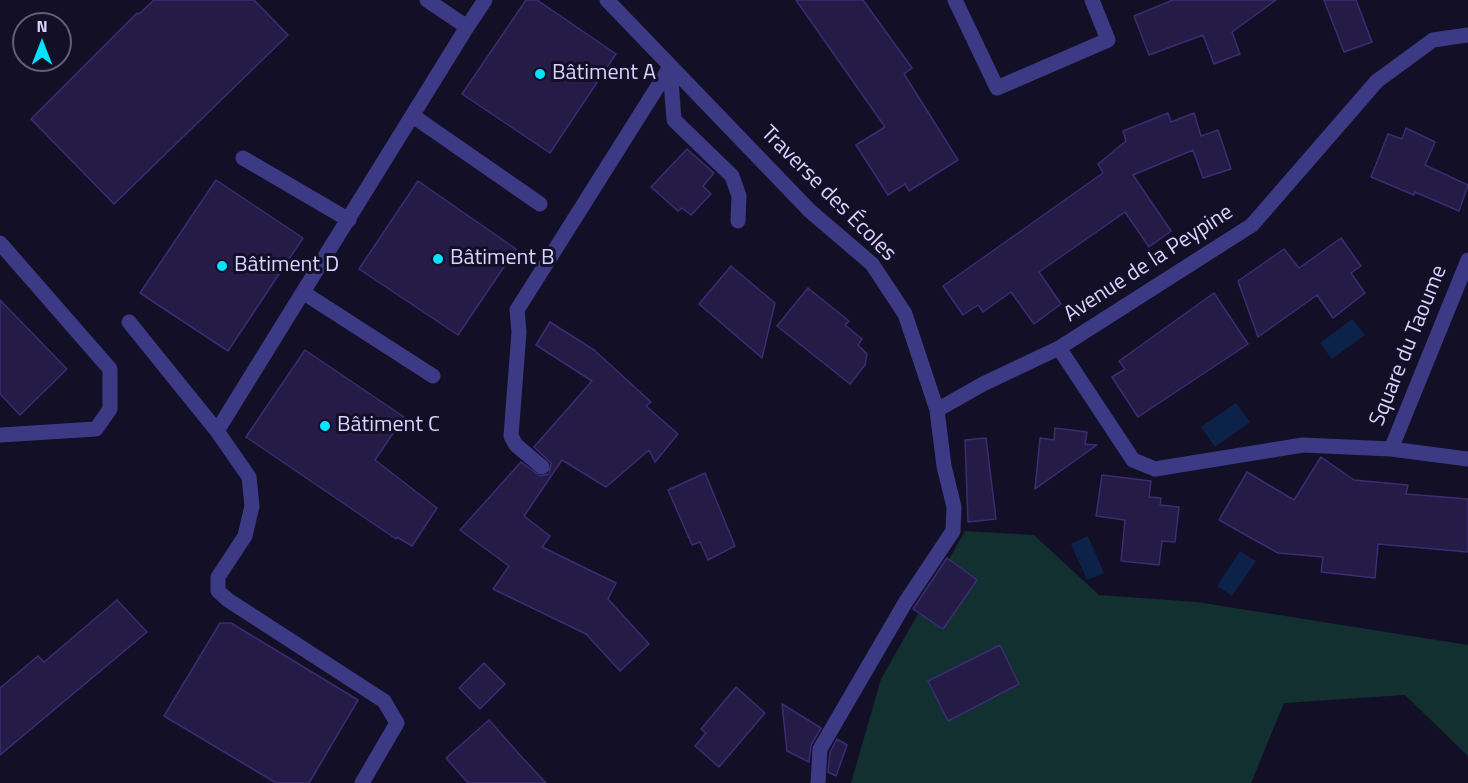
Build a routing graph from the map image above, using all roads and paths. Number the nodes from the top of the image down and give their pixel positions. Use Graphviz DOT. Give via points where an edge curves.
graph roads {
  1 [pos="427,0"];
  2 [pos="485,0"];
  3 [pos="608,0"];
  4 [pos="955,0"];
  5 [pos="1092,0"];
  6 [pos="467,27"];
  7 [pos="1468,35"];
  8 [pos="670,67"];
  9 [pos="413,116"];
  10 [pos="243,158"];
  11 [pos="540,204"];
  12 [pos="349,220"];
  13 [pos="738,221"];
  14 [pos="0,243"];
  15 [pos="1468,260"];
  16 [pos="304,294"];
  17 [pos="129,322"];
  18 [pos="1059,348"];
  19 [pos="433,376"];
  20 [pos="937,410"];
  21 [pos="217,431"];
  22 [pos="0,435"];
  23 [pos="1391,449"];
  24 [pos="1468,459"];
  25 [pos="542,467"];
  26 [pos="362,783"];
  27 [pos="818,783"];
  1 -- 6 [label="street"];
  2 -- 6 [label="street"];
  3 -- 8 [label="street, Traverse des Écoles"];
  4 -- 5 [label="street" via="998,88 1108,40"];
  6 -- 9 [label="street"];
  7 -- 18 [label="street, Avenue de la Peypine" via="1433,40 1377,81 1252,225"];
  8 -- 13 [label="street" via="674,120 732,176 739,196"];
  8 -- 20 [label="street, Traverse des Écoles" via="810,211 872,264 906,314"];
  8 -- 25 [label="street" via="517,310 519,333 511,436"];
  9 -- 11 [label="street"];
  9 -- 12 [label="street"];
  10 -- 12 [label="street"];
  12 -- 16 [label="street"];
  14 -- 22 [label="street" via="110,369 110,409 96,429"];
  15 -- 23 [label="street, Square du Taoume"];
  16 -- 19 [label="street"];
  16 -- 21 [label="street"];
  17 -- 21 [label="street"];
  18 -- 20 [label="street, Avenue de la Peypine"];
  18 -- 23 [label="street, Square du Taoume" via="1133,460 1155,469 1303,445"];
  20 -- 27 [label="street, Traverse des Écoles" via="954,507 953,531 820,749"];
  21 -- 26 [label="street" via="249,477 252,506 245,536 218,577 218,591 384,701 397,723"];
  23 -- 24 [label="street, Square du Taoume"];
}
